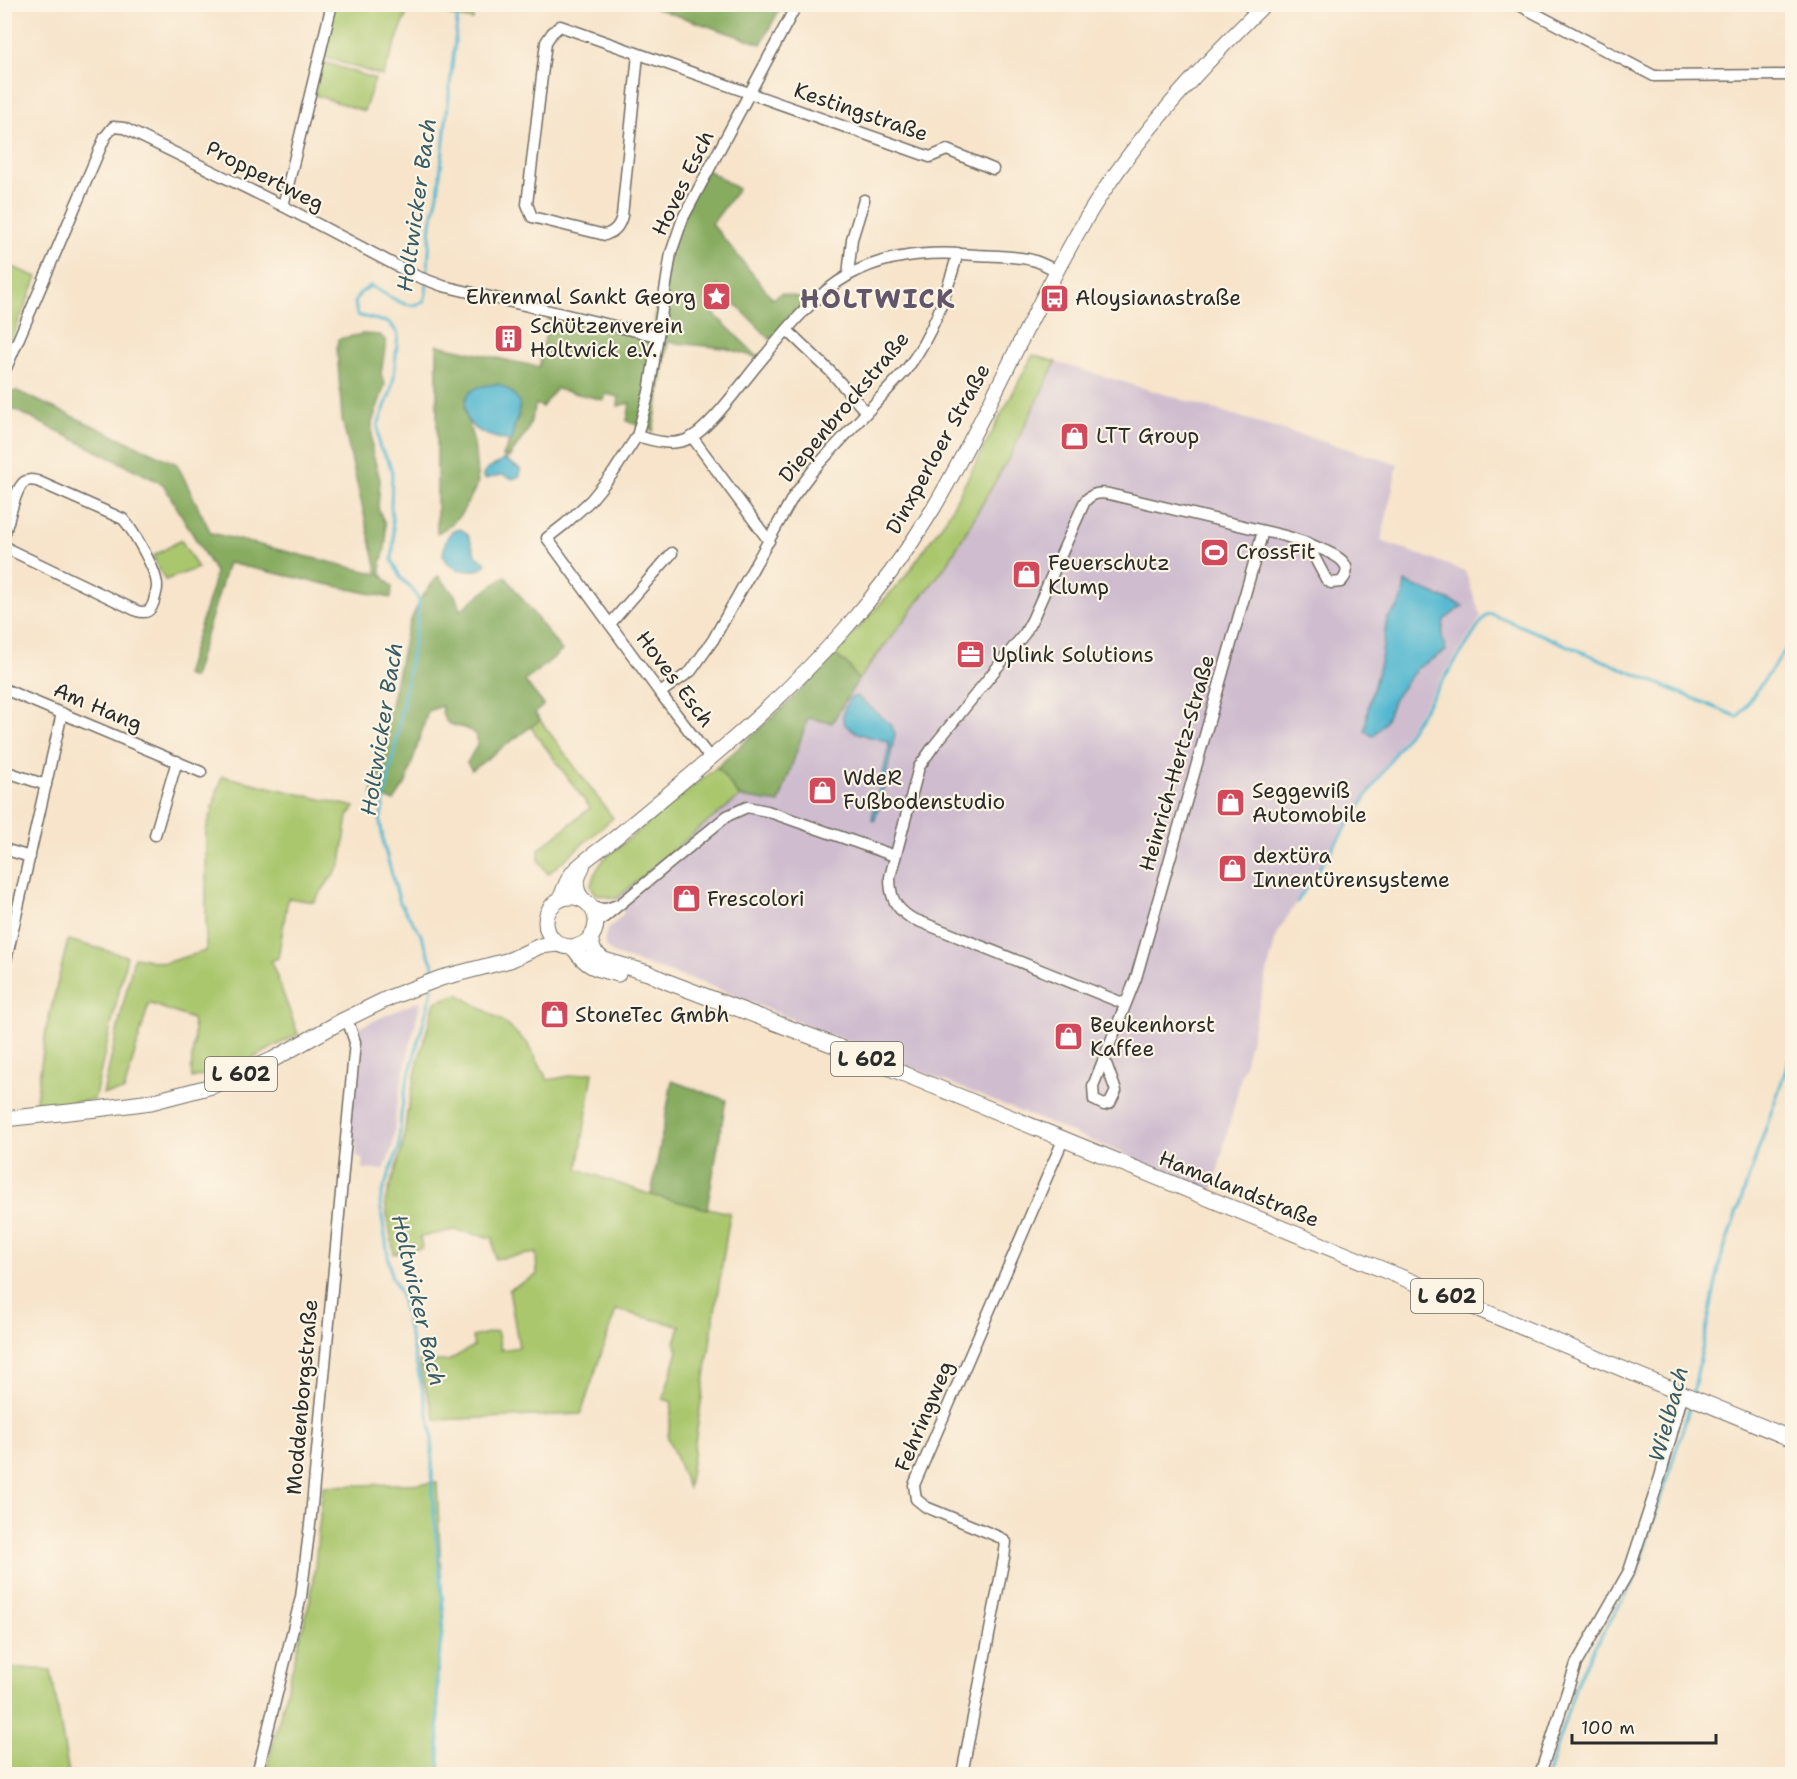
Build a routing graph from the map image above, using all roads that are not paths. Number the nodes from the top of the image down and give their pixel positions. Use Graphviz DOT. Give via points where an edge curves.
graph roads {
  1 [pos="332,4"];
  2 [pos="797,4"];
  3 [pos="1517,4"];
  4 [pos="1256,7"];
  5 [pos="638,54"];
  6 [pos="1792,75"];
  7 [pos="750,94"];
  8 [pos="993,169"];
  9 [pos="864,200"];
  10 [pos="283,206"];
  11 [pos="958,253"];
  12 [pos="1057,271"];
  13 [pos="848,275"];
  14 [pos="787,330"];
  15 [pos="657,336"];
  16 [pos="4,373"];
  17 [pos="866,412"];
  18 [pos="637,436"];
  19 [pos="692,437"];
  20 [pos="4,495"];
  21 [pos="16,498"];
  22 [pos="1263,531"];
  23 [pos="4,535"];
  24 [pos="769,541"];
  25 [pos="1307,543"];
  26 [pos="4,544"];
  27 [pos="672,553"];
  28 [pos="609,624"];
  29 [pos="4,689"];
  30 [pos="660,693"];
  31 [pos="62,713"];
  32 [pos="710,758"];
  33 [pos="177,761"];
  34 [pos="4,771"];
  35 [pos="201,771"];
  36 [pos="46,785"];
  37 [pos="155,835"];
  38 [pos="4,849"];
  39 [pos="895,856"];
  40 [pos="30,857"];
  41 [pos="585,862"];
  42 [pos="560,899"];
  43 [pos="588,904"];
  44 [pos="621,904"];
  45 [pos="546,926"];
  46 [pos="9,928"];
  47 [pos="593,931"];
  48 [pos="565,945"];
  49 [pos="490,965"];
  50 [pos="4,969"];
  51 [pos="669,982"];
  52 [pos="1125,1004"];
  53 [pos="347,1019"];
  54 [pos="1104,1058"];
  55 [pos="4,1119"];
  56 [pos="1064,1140"];
  57 [pos="1689,1396"];
  58 [pos="1792,1439"];
  59 [pos="257,1774"];
  60 [pos="962,1774"];
  61 [pos="1540,1774"];
  1 -- 10 [label="street"];
  2 -- 7 [label="street, Hoves Esch"];
  3 -- 6 [label="street" via="1654,76"];
  4 -- 12 [label="main road, Dinxperloer Straße" via="1135,147 1085,220"];
  5 -- 5 [label="street, Kestingstraße" via="619,227 605,235 532,217 527,204 546,42 560,26"];
  5 -- 7 [label="street, Kestingstraße"];
  7 -- 8 [label="street, Kestingstraße" via="930,158 947,150"];
  7 -- 15 [label="street, Hoves Esch" via="683,218 671,252"];
  9 -- 13 [label="street" via="852,239"];
  10 -- 15 [label="street, Proppertweg" via="416,276 443,286"];
  10 -- 16 [label="street, Proppertweg" via="124,128 113,128 105,137"];
  11 -- 12 [label="street" via="1032,260"];
  11 -- 13 [label="street" via="922,253 879,262"];
  11 -- 17 [label="street, Diepenbrockstraße" via="932,330 906,370"];
  12 -- 32 [label="main road, Dinxperloer Straße" via="964,453 895,567 824,652"];
  13 -- 14 [label="street"];
  14 -- 17 [label="street" via="830,370"];
  14 -- 19 [label="street"];
  15 -- 18 [label="street, Hoves Esch" via="649,392"];
  17 -- 24 [label="street, Diepenbrockstraße" via="793,496"];
  18 -- 19 [label="street" via="656,442 679,442"];
  18 -- 28 [label="street, Hoves Esch" via="591,500 547,538"];
  19 -- 24 [label="street"];
  20 -- 21 [label="street"];
  21 -- 23 [label="street"];
  21 -- 26 [label="street" via="30,479 123,519 156,576 153,606 146,612 137,611"];
  22 -- 25 [label="street"];
  22 -- 39 [label="street" via="1109,494 1096,493 1088,498 1025,633 919,767"];
  22 -- 52 [label="street, Heinrich-Hertz-Straße" via="1136,978"];
  24 -- 30 [label="street, Diepenbrockstraße" via="691,671"];
  27 -- 28 [label="street, Hoves Esch"];
  28 -- 30 [label="street, Hoves Esch"];
  29 -- 31 [label="street, Am Hang"];
  30 -- 32 [label="street, Hoves Esch"];
  31 -- 33 [label="street, Am Hang"];
  31 -- 36 [label="street"];
  32 -- 41 [label="main road, Dinxperloer Straße"];
  33 -- 35 [label="street, Am Hang"];
  33 -- 37 [label="street"];
  34 -- 36 [label="street"];
  36 -- 40 [label="street"];
  38 -- 40 [label="street"];
  39 -- 44 [label="street" via="747,807 727,816"];
  39 -- 52 [label="street" via="890,890 897,908 904,914"];
  40 -- 46 [label="street"];
  41 -- 42 [label="main road, Dinxperloer Straße" via="573,871"];
  41 -- 43 [label="main road" via="576,885 578,895"];
  42 -- 43 [label="main road" via="576,897"];
  42 -- 45 [label="main road, L 602" via="547,913"];
  43 -- 44 [label="street" via="606,909"];
  43 -- 47 [label="main road, L 602" via="595,916"];
  44 -- 47 [label="street"];
  45 -- 48 [label="main road, L 602" via="552,939"];
  45 -- 49 [label="main road, L 602"];
  46 -- 50 [label="street"];
  47 -- 48 [label="main road" via="582,944"];
  47 -- 51 [label="main road, Hamalandstraße / L 602" via="594,952 604,960"];
  48 -- 49 [label="main road" via="540,946"];
  48 -- 51 [label="main road, Hamalandstraße / L 602" via="595,968 646,981"];
  49 -- 53 [label="main road, L 602" via="424,984"];
  51 -- 56 [label="main road, Hamalandstraße / L 602"];
  52 -- 54 [label="street, Heinrich-Hertz-Straße"];
  53 -- 55 [label="main road, L 602" via="272,1060 201,1089 151,1102"];
  53 -- 59 [label="street, Moddenborgstraße" via="355,1042 301,1597"];
  56 -- 57 [label="main road, Hamalandstraße / L 602"];
  56 -- 60 [label="street, Fehringweg" via="914,1485 916,1499 926,1506 1006,1542"];
  57 -- 58 [label="main road, Hamalandstraße / L 602"];
  57 -- 61 [label="street" via="1629,1571 1576,1664"];
}
